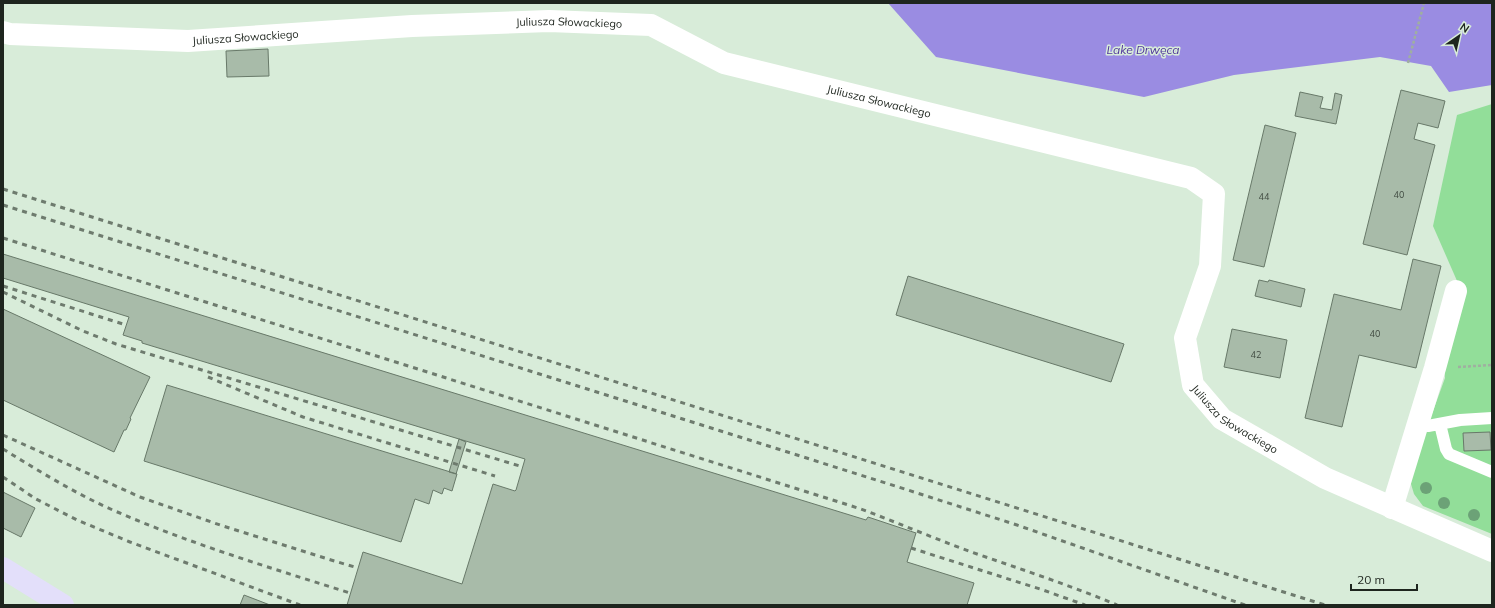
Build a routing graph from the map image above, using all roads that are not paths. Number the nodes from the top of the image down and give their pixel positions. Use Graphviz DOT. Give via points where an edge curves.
graph roads {
  1 [pos="3,32"];
  2 [pos="1456,291"];
  3 [pos="1492,418"];
  4 [pos="1440,424"];
  5 [pos="1418,425"];
  6 [pos="1492,472"];
  7 [pos="1392,508"];
  8 [pos="1492,551"];
  9 [pos="3,568"];
  10 [pos="63,605"];
  1 -- 7 [label="street, Juliusza Słowackiego" via="188,41 412,26 549,21 651,25 724,62 1191,178 1214,194 1210,266 1185,338 1193,385 1222,419 1325,478"];
  2 -- 5 [label="street"];
  3 -- 4 [label="lane"];
  4 -- 5 [label="lane"];
  4 -- 6 [label="lane" via="1449,454"];
  5 -- 7 [label="street"];
  7 -- 8 [label="street, Juliusza Słowackiego"];
  9 -- 10 [label="main road"];
}
